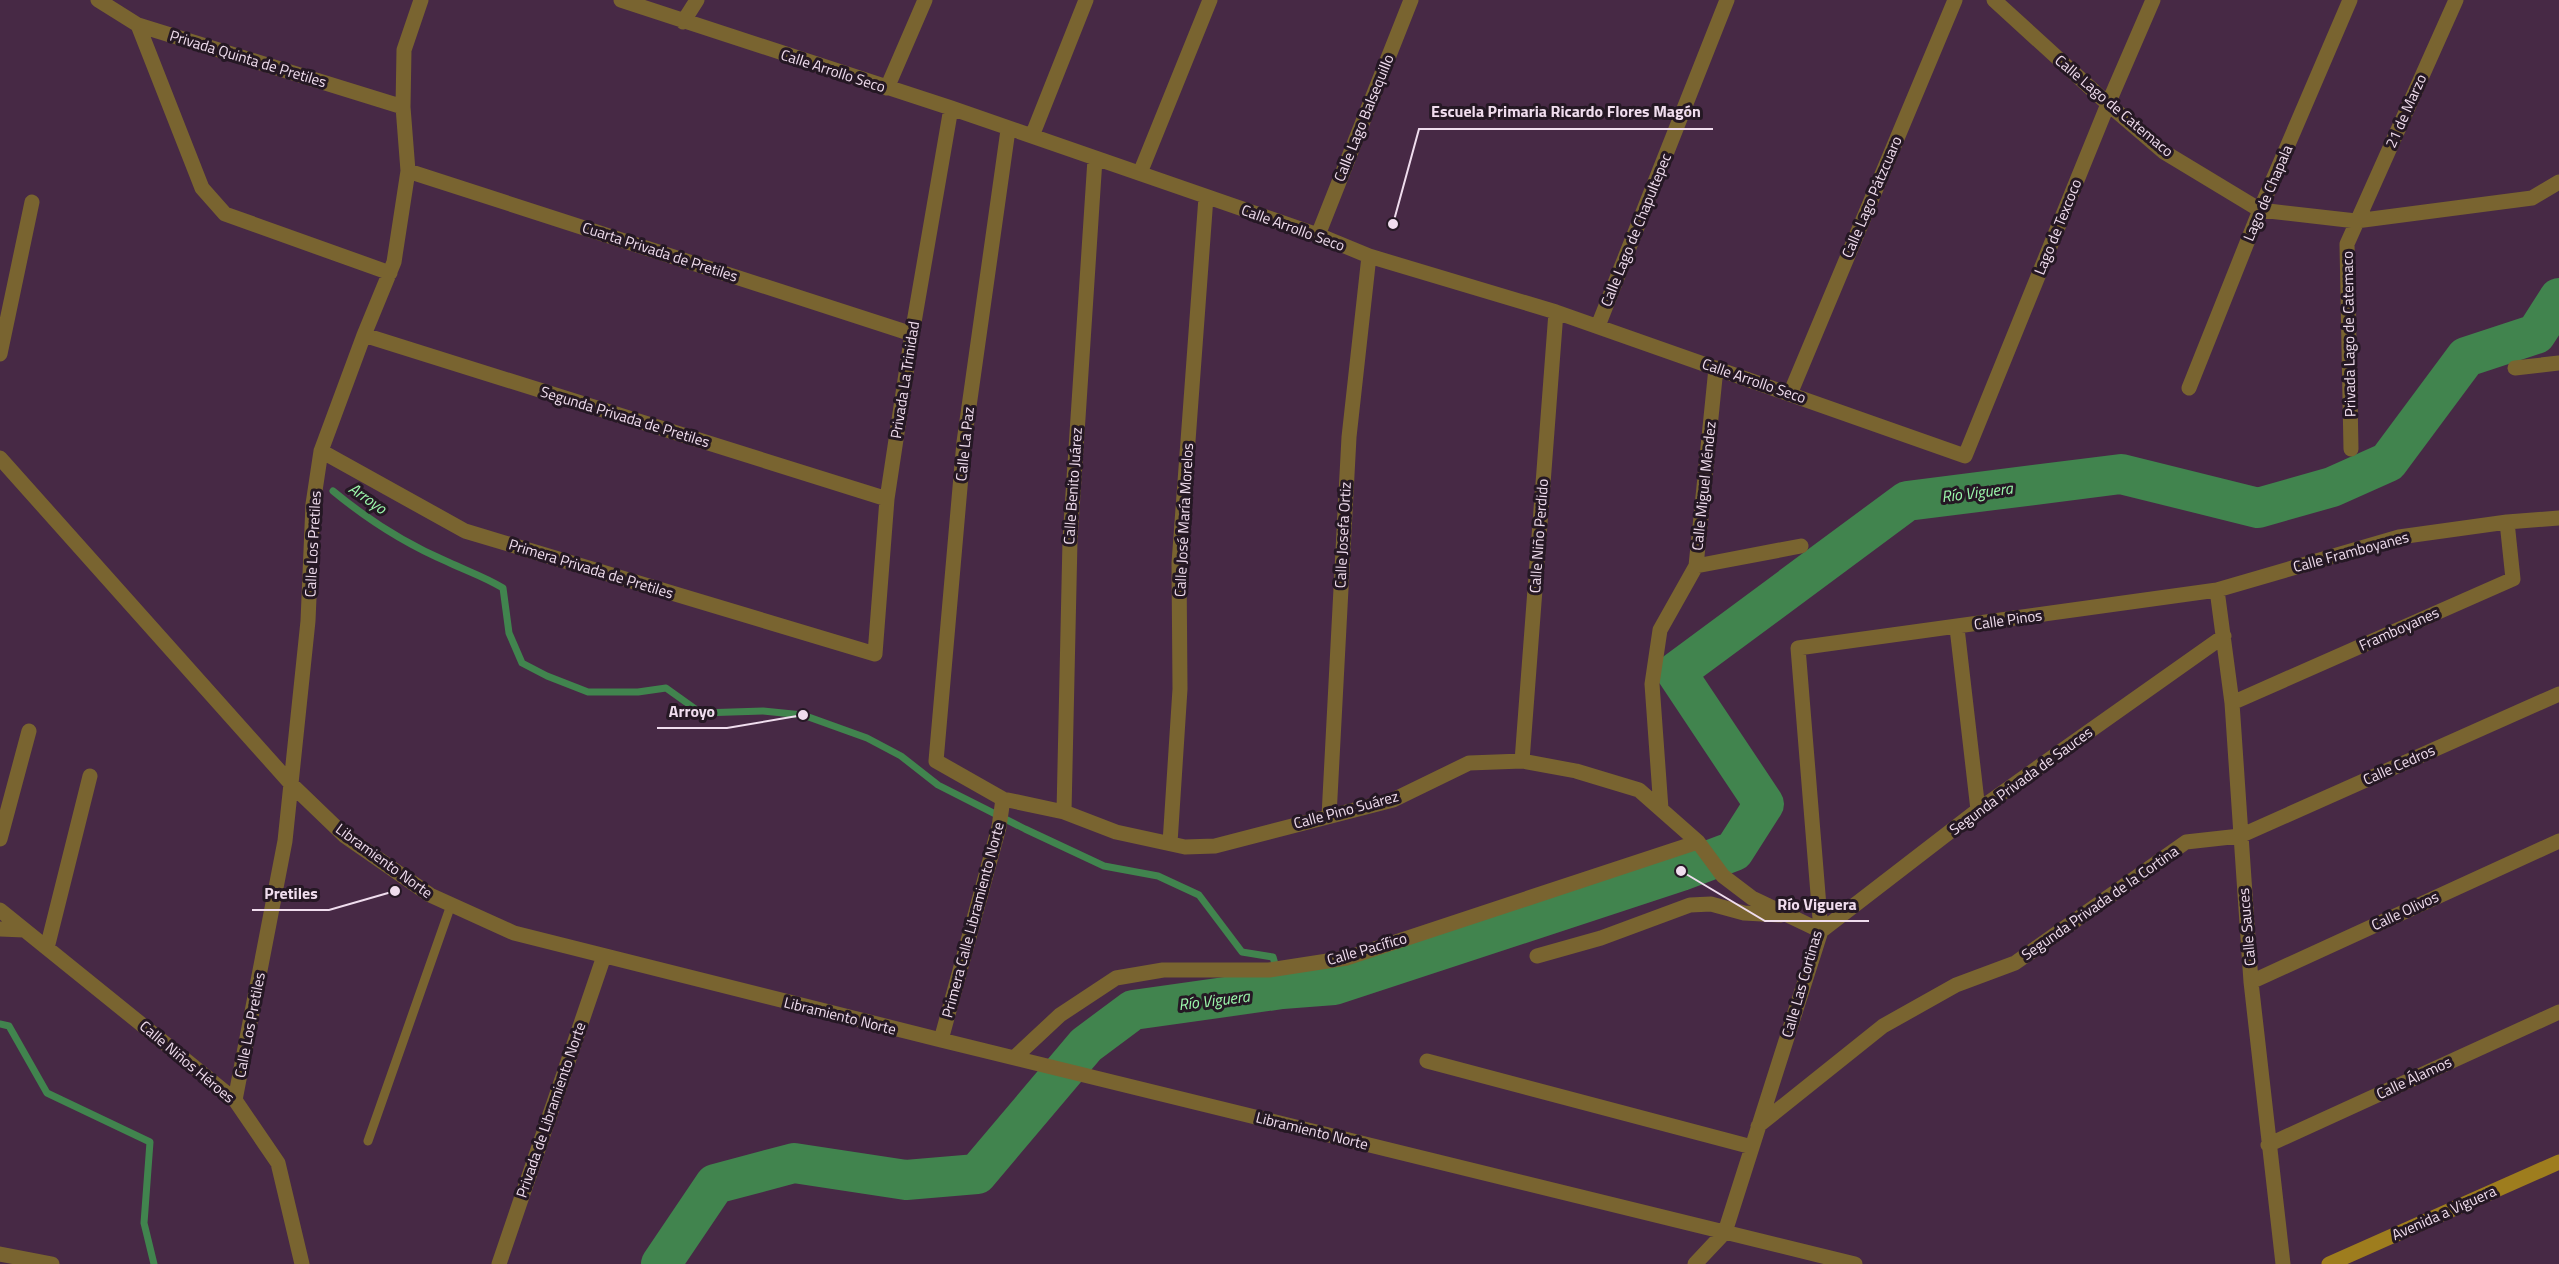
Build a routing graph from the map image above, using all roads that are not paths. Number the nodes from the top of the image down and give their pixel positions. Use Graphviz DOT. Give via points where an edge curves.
graph roads {
  1 [pos="98,0"];
  2 [pos="422,0"];
  3 [pos="621,0"];
  4 [pos="697,0"];
  5 [pos="925,0"];
  6 [pos="1086,0"];
  7 [pos="1210,0"];
  8 [pos="1411,0"];
  9 [pos="1727,0"];
  10 [pos="1955,0"];
  11 [pos="1994,0"];
  12 [pos="2152,0"];
  13 [pos="2350,0"];
  14 [pos="2456,0"];
  15 [pos="683,22"];
  16 [pos="138,25"];
  17 [pos="887,88"];
  18 [pos="2108,104"];
  19 [pos="404,107"];
  20 [pos="951,108"];
  21 [pos="1008,130"];
  22 [pos="1032,136"];
  23 [pos="1095,159"];
  24 [pos="408,171"];
  25 [pos="1140,173"];
  26 [pos="2559,182"];
  27 [pos="1206,197"];
  28 [pos="32,202"];
  29 [pos="2260,210"];
  30 [pos="2356,221"];
  31 [pos="1318,235"];
  32 [pos="1369,256"];
  33 [pos="390,273"];
  34 [pos="1556,312"];
  35 [pos="1598,326"];
  36 [pos="912,334"];
  37 [pos="364,335"];
  38 [pos="0,354"];
  39 [pos="2559,363"];
  40 [pos="1716,368"];
  41 [pos="2515,368"];
  42 [pos="2189,388"];
  43 [pos="1790,394"];
  44 [pos="2351,449"];
  45 [pos="321,451"];
  46 [pos="1965,456"];
  47 [pos="0,458"];
  48 [pos="887,500"];
  49 [pos="2559,518"];
  50 [pos="2507,522"];
  51 [pos="1801,546"];
  52 [pos="1696,566"];
  53 [pos="2217,590"];
  54 [pos="1957,628"];
  55 [pos="2224,636"];
  56 [pos="1798,648"];
  57 [pos="874,654"];
  58 [pos="2559,694"];
  59 [pos="2232,703"];
  60 [pos="29,730"];
  61 [pos="936,761"];
  62 [pos="1522,761"];
  63 [pos="90,776"];
  64 [pos="292,785"];
  65 [pos="1002,805"];
  66 [pos="1661,810"];
  67 [pos="1978,810"];
  68 [pos="1064,812"];
  69 [pos="1329,816"];
  70 [pos="2240,836"];
  71 [pos="0,838"];
  72 [pos="2559,841"];
  73 [pos="1698,842"];
  74 [pos="1170,843"];
  75 [pos="451,905"];
  76 [pos="0,910"];
  77 [pos="1790,916"];
  78 [pos="0,929"];
  79 [pos="24,930"];
  80 [pos="1821,931"];
  81 [pos="47,948"];
  82 [pos="604,956"];
  83 [pos="1537,956"];
  84 [pos="2251,982"];
  85 [pos="2559,1012"];
  86 [pos="941,1040"];
  87 [pos="1015,1058"];
  88 [pos="1427,1061"];
  89 [pos="235,1100"];
  90 [pos="1758,1126"];
  91 [pos="368,1141"];
  92 [pos="2268,1145"];
  93 [pos="1752,1147"];
  94 [pos="2559,1162"];
  95 [pos="1725,1232"];
  96 [pos="0,1254"];
  97 [pos="52,1264"];
  98 [pos="302,1264"];
  99 [pos="499,1264"];
  100 [pos="1695,1264"];
  101 [pos="1855,1264"];
  102 [pos="2283,1264"];
  103 [pos="2329,1264"];
  1 -- 16 [label="street, Privada Quinta de Pretiles"];
  2 -- 19 [label="street, Calle Los Pretiles" via="404,50"];
  3 -- 15 [label="street, Calle Arrollo Seco"];
  4 -- 15 [label="street"];
  5 -- 17 [label="street"];
  6 -- 22 [label="street"];
  7 -- 25 [label="street"];
  8 -- 31 [label="street, Calle Lago Balsequillo"];
  9 -- 35 [label="street, Calle Lago de Chapultepec"];
  10 -- 43 [label="street, Calle Lago Pátzcuaro"];
  11 -- 18 [label="street, Calle Lago de Catemaco"];
  12 -- 18 [label="street, Lago de Texcoco"];
  13 -- 29 [label="street, Lago de Chapala"];
  14 -- 30 [label="street, 21 de Marzo"];
  15 -- 17 [label="street, Calle Arrollo Seco"];
  16 -- 19 [label="street, Privada Quinta de Pretiles"];
  16 -- 33 [label="street" via="202,188 225,214"];
  17 -- 20 [label="street, Calle Arrollo Seco"];
  18 -- 29 [label="street, Calle Lago de Catemaco" via="2164,152"];
  18 -- 46 [label="street, Lago de Texcoco"];
  19 -- 24 [label="street, Calle Los Pretiles"];
  20 -- 21 [label="street, Calle Arrollo Seco"];
  20 -- 36 [label="street, Privada La Trinidad"];
  21 -- 22 [label="street, Calle Arrollo Seco"];
  21 -- 61 [label="street, Calle La Paz" via="964,442"];
  22 -- 23 [label="street, Calle Arrollo Seco"];
  23 -- 25 [label="street, Calle Arrollo Seco"];
  23 -- 68 [label="street, Calle Benito Juárez" via="1070,540"];
  24 -- 33 [label="street, Calle Los Pretiles"];
  24 -- 36 [label="street, Cuarta Privada de Pretiles"];
  25 -- 27 [label="street, Calle Arrollo Seco"];
  26 -- 30 [label="street, Calle Lago de Catemaco" via="2532,198"];
  27 -- 31 [label="street, Calle Arrollo Seco"];
  27 -- 74 [label="street, Calle José María Morelos" via="1179,563 1180,689"];
  28 -- 38 [label="street"];
  29 -- 30 [label="street, Calle Lago de Catemaco"];
  29 -- 42 [label="street, Lago de Chapala"];
  30 -- 44 [label="street, Privada Lago de Catemaco" via="2347,244"];
  31 -- 32 [label="street, Calle Arrollo Seco"];
  32 -- 34 [label="street, Calle Arrollo Seco"];
  32 -- 69 [label="street, Calle Josefa Ortiz" via="1348,437"];
  33 -- 37 [label="street, Calle Los Pretiles"];
  34 -- 35 [label="street, Calle Arrollo Seco"];
  34 -- 62 [label="street, Calle Niño Perdido"];
  35 -- 40 [label="street, Calle Arrollo Seco"];
  36 -- 48 [label="street, Privada La Trinidad"];
  37 -- 45 [label="street, Calle Los Pretiles"];
  37 -- 48 [label="street, Segunda Privada de Pretiles"];
  39 -- 41 [label="street"];
  40 -- 43 [label="street, Calle Arrollo Seco"];
  40 -- 52 [label="street, Calle Miguel Méndez"];
  43 -- 46 [label="street, Calle Arrollo Seco"];
  45 -- 57 [label="street, Primera Privada de Pretiles" via="465,531"];
  45 -- 64 [label="street, Calle Los Pretiles"];
  47 -- 64 [label="street, Libramiento Norte"];
  48 -- 57 [label="street, Privada La Trinidad"];
  49 -- 50 [label="street, Calle Framboyanes"];
  50 -- 53 [label="street, Calle Framboyanes" via="2399,537"];
  50 -- 59 [label="street, Framboyanes" via="2513,579"];
  51 -- 52 [label="street"];
  52 -- 66 [label="street, Calle Miguel Méndez" via="1660,630 1652,684"];
  53 -- 54 [label="street, Calle Pinos"];
  53 -- 55 [label="street, Calle Sauces"];
  54 -- 56 [label="street, Calle Pinos"];
  54 -- 67 [label="street"];
  55 -- 59 [label="street, Calle Sauces"];
  55 -- 67 [label="street, Segunda Privada de Sauces"];
  56 -- 80 [label="street, Calle Las Cortinas"];
  58 -- 70 [label="street, Calle Cedros"];
  59 -- 70 [label="street, Calle Sauces"];
  60 -- 71 [label="street"];
  61 -- 65 [label="street, Calle Pino Suárez"];
  62 -- 66 [label="street, Calle Pino Suárez" via="1576,771 1639,790"];
  62 -- 69 [label="street, Calle Pino Suárez" via="1469,763 1393,800"];
  63 -- 81 [label="street"];
  64 -- 75 [label="street, Libramiento Norte" via="345,836 430,895"];
  64 -- 89 [label="street, Calle Los Pretiles" via="285,842"];
  65 -- 68 [label="street, Calle Pino Suárez"];
  65 -- 86 [label="street, Primera Calle Libramiento Norte"];
  66 -- 73 [label="street, Calle Pino Suárez"];
  67 -- 80 [label="street, Segunda Privada de Sauces"];
  68 -- 74 [label="street, Calle Pino Suárez" via="1116,832"];
  69 -- 74 [label="street, Calle Pino Suárez" via="1215,846"];
  70 -- 84 [label="street, Calle Sauces"];
  70 -- 90 [label="street, Segunda Privada de la Cortina" via="2186,842 2015,963 1956,985 1883,1026"];
  72 -- 84 [label="street, Calle Olivos"];
  73 -- 77 [label="street, Calle Pino Suárez" via="1723,876 1752,898"];
  73 -- 87 [label="street, Calle Pacífico" via="1347,958 1269,970 1163,970 1116,978 1060,1015"];
  75 -- 82 [label="street, Libramiento Norte" via="514,933"];
  75 -- 91 [label="lane"];
  76 -- 79 [label="street, Calle Niños Héroes"];
  77 -- 80 [label="street, Calle Pino Suárez"];
  77 -- 83 [label="street" via="1744,913 1711,904 1690,905 1601,938"];
  78 -- 79 [label="street"];
  79 -- 81 [label="street, Calle Niños Héroes"];
  80 -- 90 [label="street, Calle Las Cortinas"];
  81 -- 89 [label="street, Calle Niños Héroes"];
  82 -- 86 [label="street, Libramiento Norte"];
  82 -- 99 [label="street, Privada de Libramiento Norte"];
  84 -- 92 [label="street, Calle Sauces"];
  85 -- 92 [label="street, Calle Álamos"];
  86 -- 87 [label="street, Libramiento Norte"];
  87 -- 95 [label="street, Libramiento Norte"];
  88 -- 93 [label="street"];
  89 -- 98 [label="street, Calle Niños Héroes" via="278,1163"];
  90 -- 93 [label="street, Calle Las Cortinas"];
  92 -- 102 [label="street, Calle Sauces"];
  93 -- 95 [label="street, Calle Las Cortinas"];
  94 -- 103 [label="street, Avenida a Viguera"];
  95 -- 100 [label="street, Calle Las Cortinas"];
  95 -- 101 [label="street, Libramiento Norte"];
  96 -- 97 [label="street"];
}
